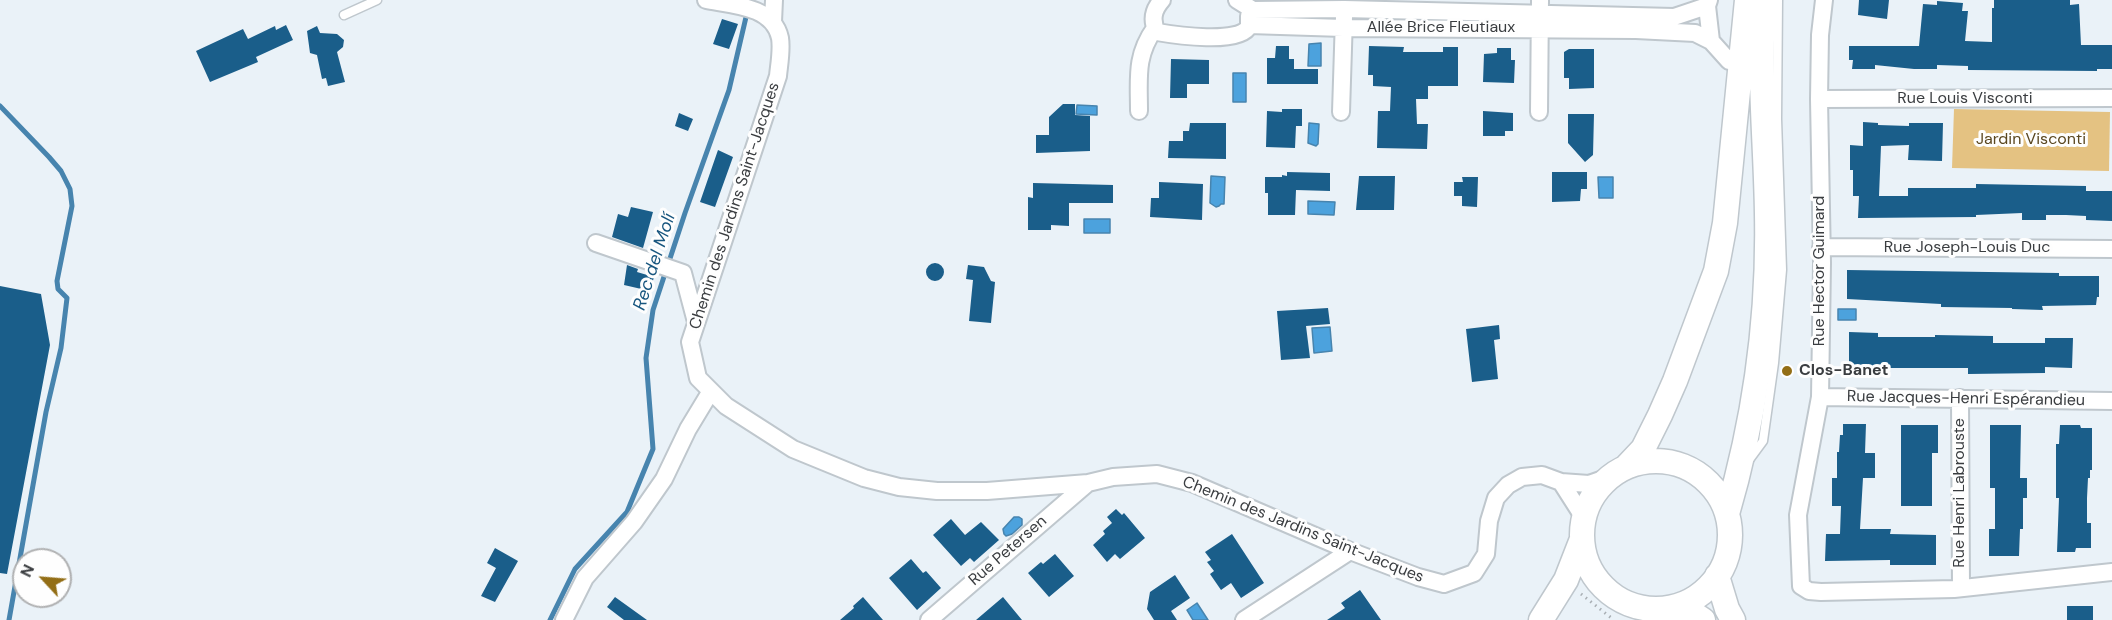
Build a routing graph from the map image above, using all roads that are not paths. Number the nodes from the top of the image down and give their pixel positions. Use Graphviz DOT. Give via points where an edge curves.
graph roads {
  1 [pos="377,0"];
  2 [pos="706,0"];
  3 [pos="774,0"];
  4 [pos="1162,0"];
  5 [pos="1736,0"];
  6 [pos="1748,0"];
  7 [pos="1764,0"];
  8 [pos="1778,0"];
  9 [pos="1824,0"];
  10 [pos="1708,3"];
  11 [pos="1344,5"];
  12 [pos="1245,11"];
  13 [pos="1539,14"];
  14 [pos="344,15"];
  15 [pos="773,21"];
  16 [pos="1155,28"];
  17 [pos="1343,28"];
  18 [pos="1711,40"];
  19 [pos="1729,61"];
  20 [pos="2112,98"];
  21 [pos="1819,99"];
  22 [pos="1139,111"];
  23 [pos="1341,112"];
  24 [pos="1539,112"];
  25 [pos="596,243"];
  26 [pos="1821,247"];
  27 [pos="2112,249"];
  28 [pos="1709,289"];
  29 [pos="696,323"];
  30 [pos="711,392"];
  31 [pos="1820,397"];
  32 [pos="1960,398"];
  33 [pos="2112,401"];
  34 [pos="1617,472"];
  35 [pos="1739,475"];
  36 [pos="1561,482"];
  37 [pos="1088,483"];
  38 [pos="1727,514"];
  39 [pos="1583,528"];
  40 [pos="1350,551"];
  41 [pos="2112,572"];
  42 [pos="1717,576"];
  43 [pos="1961,588"];
  44 [pos="1649,613"];
  45 [pos="564,620"];
  46 [pos="929,620"];
  47 [pos="1244,620"];
  48 [pos="1540,620"];
  49 [pos="1703,620"];
  50 [pos="1733,620"];
  1 -- 14 [label="lane"];
  2 -- 15 [label="street" via="758,12"];
  3 -- 15 [label="street, Chemin des Jardins Saint-Jacques"];
  4 -- 16 [label="street" via="1154,13"];
  5 -- 19 [label="main road"];
  6 -- 28 [label="main road" via="1725,223"];
  7 -- 35 [label="main road" via="1765,295 1757,376"];
  8 -- 35 [label="lane" via="1782,270 1763,441"];
  9 -- 21 [label="street, Rue Hector Guimard"];
  10 -- 13 [label="street, Allée Brice Fleutiaux" via="1674,17"];
  10 -- 18 [label="street"];
  11 -- 12 [label="street, Allée Brice Fleutiaux"];
  11 -- 13 [label="street, Allée Brice Fleutiaux"];
  11 -- 17 [label="street, Allée Brice Fleutiaux"];
  12 -- 16 [label="street, Allée Brice Fleutiaux" via="1244,32 1231,37 1171,34 1157,32"];
  12 -- 17 [label="street, Allée Brice Fleutiaux"];
  13 -- 17 [label="street, Allée Brice Fleutiaux"];
  13 -- 18 [label="street, Allée Brice Fleutiaux" via="1695,33"];
  13 -- 24 [label="street, Allée Brice Fleutiaux"];
  15 -- 29 [label="street, Chemin des Jardins Saint-Jacques" via="780,40 778,76"];
  16 -- 22 [label="street" via="1141,54"];
  17 -- 23 [label="street, Allée Brice Fleutiaux"];
  18 -- 19 [label="street"];
  19 -- 28 [label="main road" via="1707,268"];
  20 -- 21 [label="street, Rue Louis Visconti"];
  21 -- 26 [label="street, Rue Hector Guimard"];
  25 -- 29 [label="street" via="683,273"];
  26 -- 27 [label="street, Rue Joseph-Louis Duc"];
  26 -- 31 [label="street, Rue Hector Guimard"];
  28 -- 34 [label="main road" via="1675,381 1643,449"];
  29 -- 30 [label="street, Chemin des Jardins Saint-Jacques" via="690,342 698,378"];
  30 -- 37 [label="street, Chemin des Jardins Saint-Jacques" via="726,406 794,449 864,478 898,487 987,491"];
  30 -- 45 [label="street" via="664,479 634,522 585,578"];
  31 -- 32 [label="street, Rue Jacques-Henri Espérandieu"];
  31 -- 43 [label="street, Rue Hector Guimard" via="1798,515 1801,586 1821,592"];
  32 -- 33 [label="street, Rue Jacques-Henri Espérandieu"];
  32 -- 43 [label="street, Rue Henri Labrouste"];
  34 -- 36 [label="street, Chemin des Jardins Saint-Jacques" via="1589,484"];
  34 -- 38 [label="main road" via="1643,462 1679,464 1709,483"];
  34 -- 39 [label="main road" via="1589,502"];
  35 -- 38 [label="main road"];
  36 -- 39 [label="street"];
  36 -- 40 [label="street, Chemin des Jardins Saint-Jacques" via="1542,475 1522,477 1509,485 1496,498 1486,554 1474,573 1456,581 1444,584 1418,577"];
  37 -- 40 [label="street, Chemin des Jardins Saint-Jacques" via="1157,474 1184,481"];
  37 -- 46 [label="street, Rue Petersen"];
  38 -- 42 [label="main road" via="1729,546"];
  39 -- 44 [label="main road" via="1585,558 1594,575 1606,590"];
  39 -- 48 [label="main road" via="1566,580"];
  40 -- 47 [label="street"];
  41 -- 43 [label="street, Rue Hector Guimard"];
  42 -- 44 [label="main road" via="1688,602"];
  42 -- 50 [label="main road"];
  44 -- 49 [label="main road" via="1698,616"];
}
